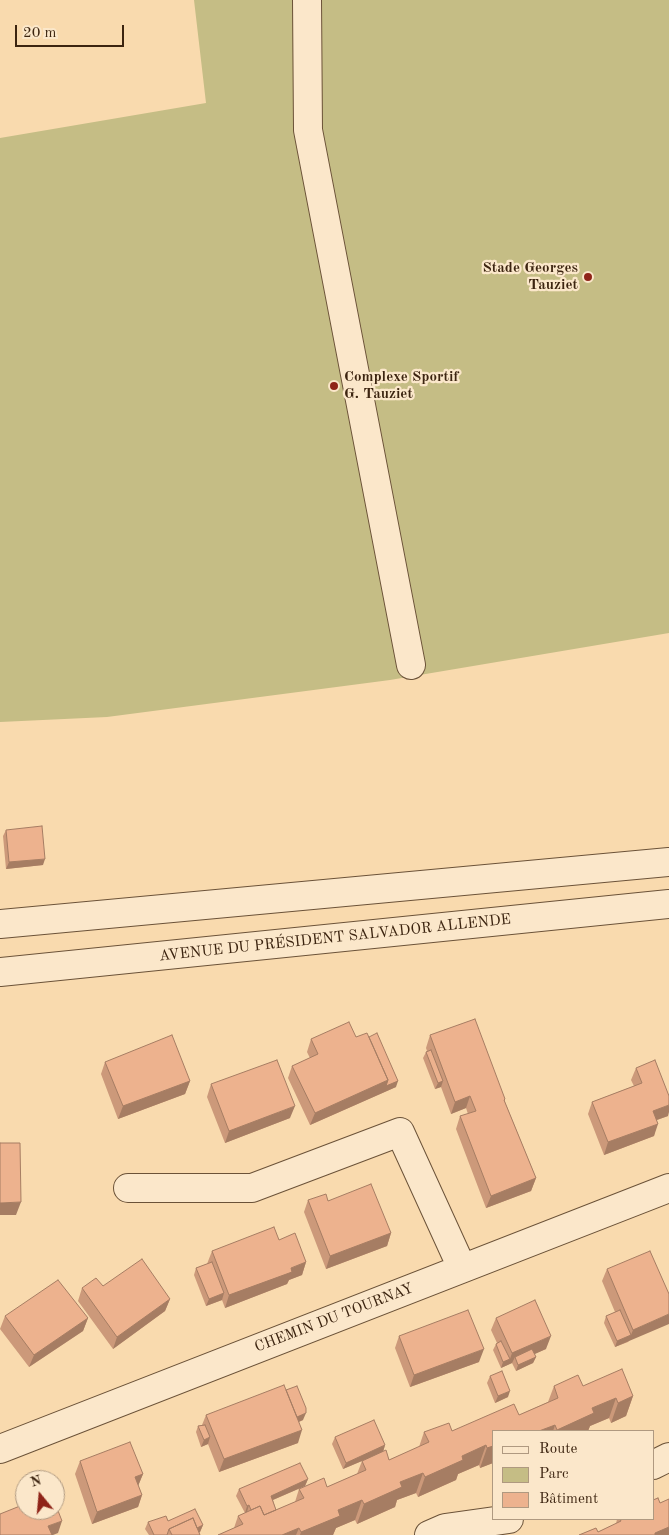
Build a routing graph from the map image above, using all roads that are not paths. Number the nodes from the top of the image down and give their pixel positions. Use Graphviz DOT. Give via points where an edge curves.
graph roads {
  1 [pos="307,0"];
  2 [pos="411,664"];
  3 [pos="669,862"];
  4 [pos="669,904"];
  5 [pos="0,924"];
  6 [pos="0,972"];
  7 [pos="128,1188"];
  8 [pos="669,1188"];
  9 [pos="462,1268"];
  10 [pos="0,1449"];
  11 [pos="669,1457"];
  12 [pos="654,1464"];
  13 [pos="502,1520"];
  14 [pos="429,1535"];
  1 -- 2 [label="street" via="308,130"];
  3 -- 5 [label="street"];
  4 -- 6 [label="street, AVENUE DU PRÉSIDENT SALVADOR ALLENDE"];
  7 -- 9 [label="street" via="252,1188 400,1132"];
  8 -- 9 [label="street, CHEMIN DU TOURNAY"];
  9 -- 10 [label="street, CHEMIN DU TOURNAY"];
  11 -- 12 [label="street"];
  13 -- 14 [label="street" via="444,1528"];
}
